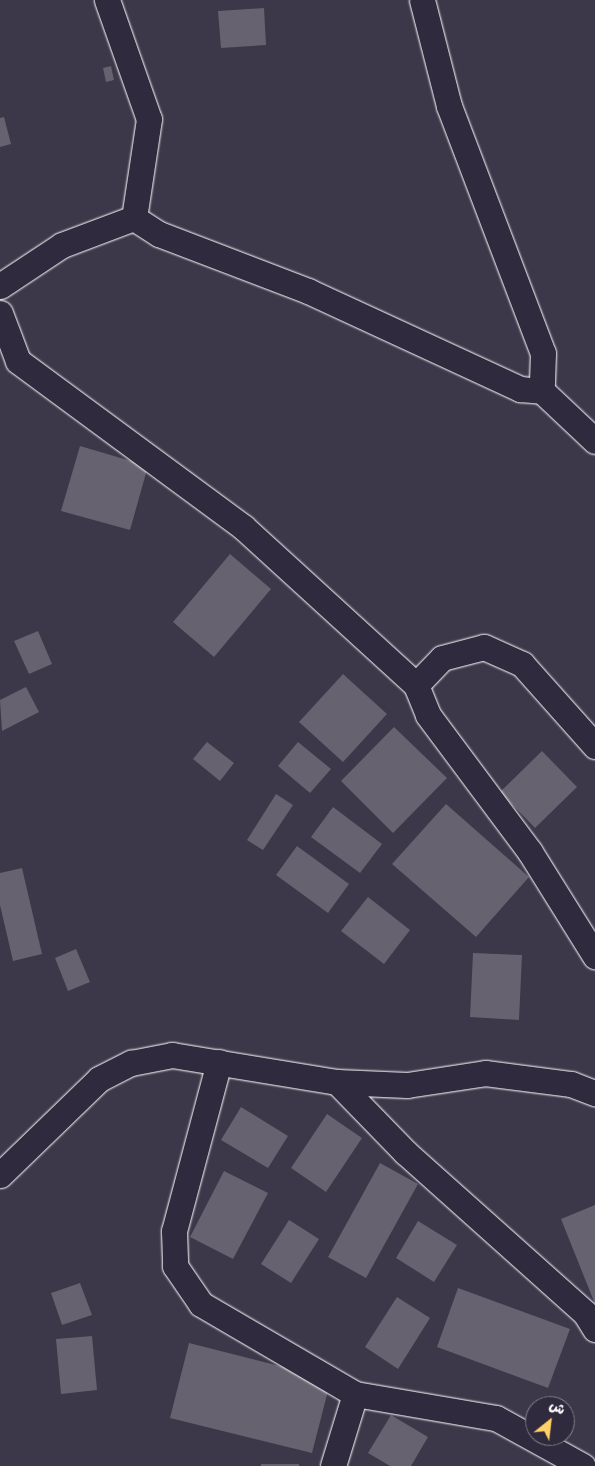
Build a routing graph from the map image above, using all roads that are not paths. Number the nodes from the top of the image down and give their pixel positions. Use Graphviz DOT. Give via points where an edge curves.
graph roads {
  1 [pos="107,0"];
  2 [pos="423,1"];
  3 [pos="134,218"];
  4 [pos="0,286"];
  5 [pos="0,313"];
  6 [pos="542,391"];
  7 [pos="595,441"];
  8 [pos="416,685"];
  9 [pos="595,746"];
  10 [pos="595,956"];
  11 [pos="219,1062"];
  12 [pos="337,1082"];
  13 [pos="595,1093"];
  14 [pos="0,1175"];
  15 [pos="595,1329"];
  16 [pos="355,1394"];
  17 [pos="333,1466"];
  18 [pos="583,1466"];
  1 -- 3 [label="street" via="150,119"];
  2 -- 6 [label="street" via="449,106 543,353"];
  3 -- 4 [label="street" via="62,245"];
  3 -- 6 [label="street" via="159,234 308,291 520,390"];
  5 -- 8 [label="street" via="18,361 243,527"];
  6 -- 7 [label="street"];
  8 -- 9 [label="street" via="442,658 484,647 522,664"];
  8 -- 10 [label="street" via="428,715 530,852"];
  11 -- 12 [label="street"];
  11 -- 14 [label="street" via="172,1055 131,1063 99,1079"];
  11 -- 16 [label="street" via="174,1231 175,1266 201,1304"];
  12 -- 13 [label="street" via="407,1085 485,1073 571,1084"];
  12 -- 15 [label="street" via="406,1152 585,1313"];
  16 -- 17 [label="street"];
  16 -- 18 [label="street" via="496,1418"];
}
